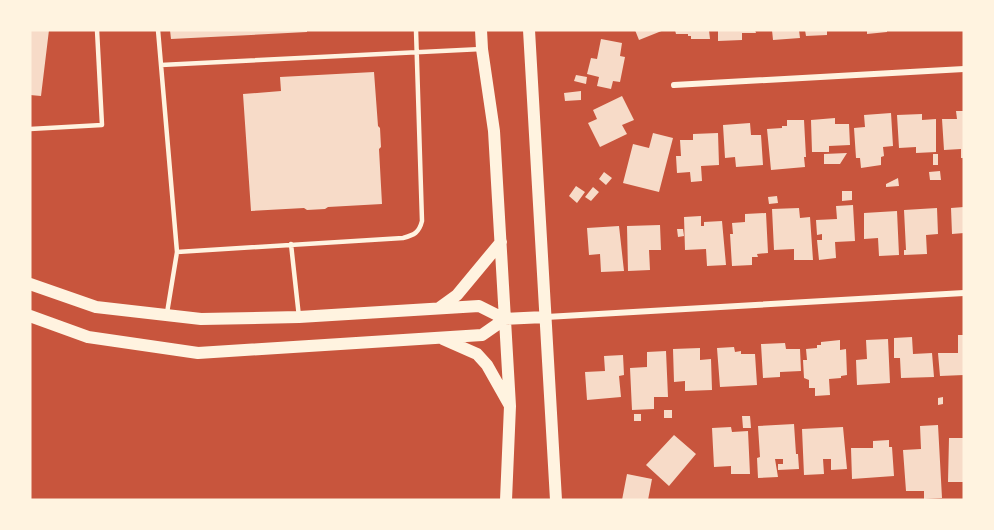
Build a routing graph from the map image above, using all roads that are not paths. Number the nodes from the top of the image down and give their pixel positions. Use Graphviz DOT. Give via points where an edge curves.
graph roads {
  1 [pos="96,30"];
  2 [pos="158,30"];
  3 [pos="416,30"];
  4 [pos="481,30"];
  5 [pos="530,30"];
  6 [pos="482,49"];
  7 [pos="417,54"];
  8 [pos="161,65"];
  9 [pos="964,69"];
  10 [pos="674,85"];
  11 [pos="30,129"];
  12 [pos="501,242"];
  13 [pos="291,244"];
  14 [pos="177,252"];
  15 [pos="30,284"];
  16 [pos="964,293"];
  17 [pos="439,308"];
  18 [pos="167,315"];
  19 [pos="30,316"];
  20 [pos="299,317"];
  21 [pos="545,317"];
  22 [pos="506,320"];
  23 [pos="439,338"];
  24 [pos="510,406"];
  25 [pos="506,500"];
  26 [pos="556,500"];
  1 -- 11 [label="lane" via="102,125"];
  2 -- 8 [label="lane"];
  3 -- 7 [label="lane"];
  4 -- 6 [label="main road"];
  5 -- 21 [label="main road"];
  6 -- 7 [label="lane"];
  6 -- 12 [label="main road" via="494,131"];
  7 -- 8 [label="lane"];
  7 -- 13 [label="lane" via="420,229 403,238"];
  8 -- 14 [label="lane"];
  9 -- 10 [label="street"];
  12 -- 17 [label="main road" via="457,295"];
  12 -- 22 [label="main road"];
  13 -- 14 [label="lane"];
  13 -- 20 [label="lane"];
  14 -- 18 [label="lane"];
  15 -- 18 [label="main road" via="96,307"];
  16 -- 21 [label="street"];
  17 -- 20 [label="main road"];
  17 -- 22 [label="main road" via="479,306"];
  18 -- 20 [label="main road" via="201,319"];
  19 -- 23 [label="main road" via="88,337 198,353"];
  21 -- 22 [label="main road"];
  21 -- 26 [label="main road"];
  22 -- 23 [label="main road" via="482,335"];
  22 -- 24 [label="main road"];
  23 -- 24 [label="main road" via="477,354"];
  24 -- 25 [label="main road"];
}
